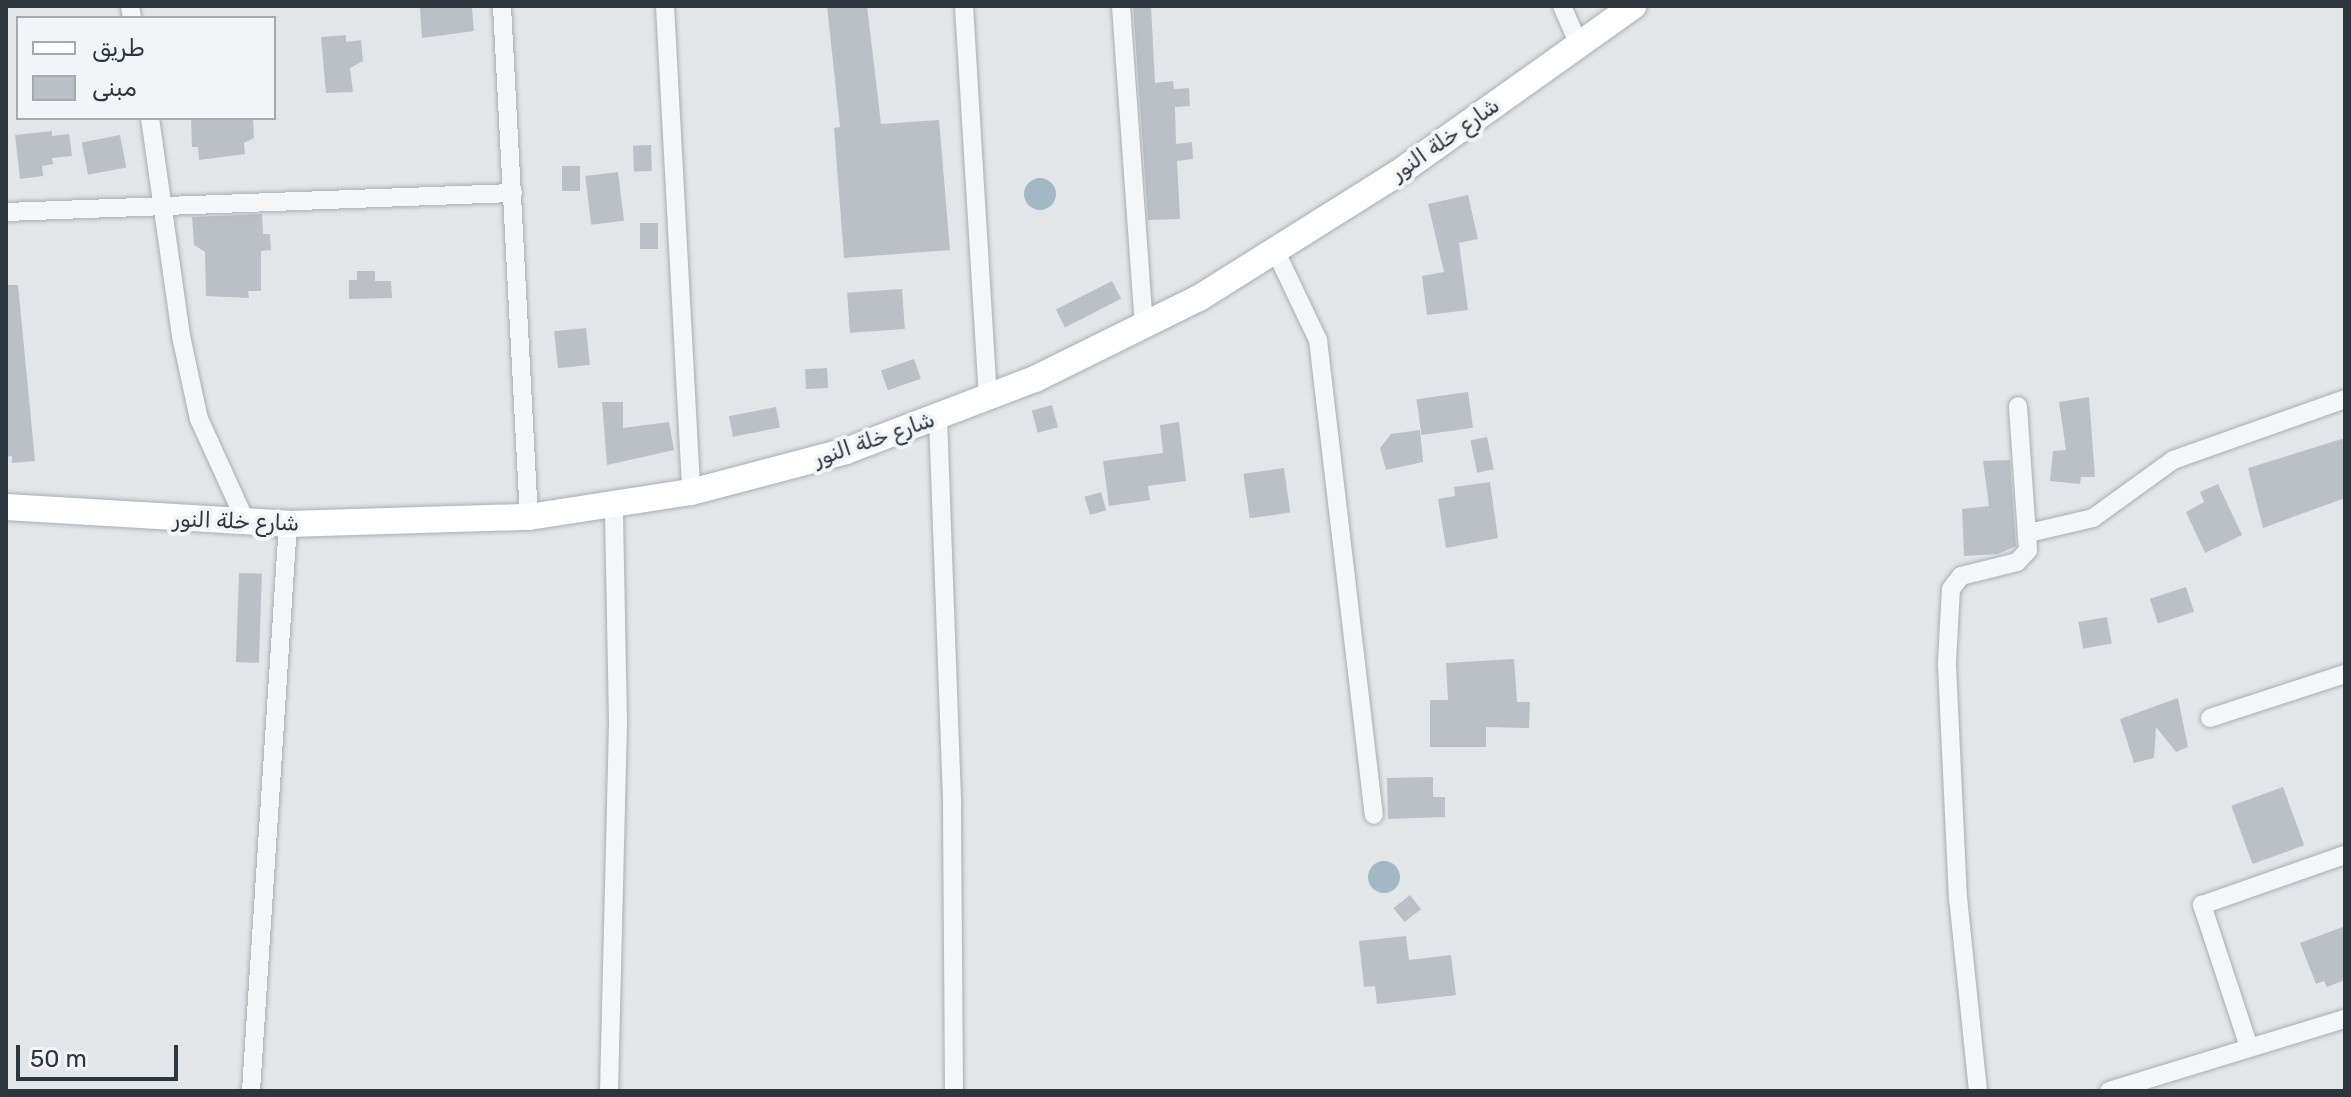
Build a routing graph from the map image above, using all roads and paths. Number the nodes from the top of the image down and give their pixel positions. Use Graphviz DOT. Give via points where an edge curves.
graph roads {
  1 [pos="502,6"];
  2 [pos="665,6"];
  3 [pos="964,6"];
  4 [pos="1121,6"];
  5 [pos="1562,6"];
  6 [pos="1633,6"];
  7 [pos="1579,45"];
  8 [pos="150,120"];
  9 [pos="513,193"];
  10 [pos="165,204"];
  11 [pos="6,212"];
  12 [pos="1276,252"];
  13 [pos="1144,327"];
  14 [pos="988,398"];
  15 [pos="2345,399"];
  16 [pos="2018,406"];
  17 [pos="938,418"];
  18 [pos="691,492"];
  19 [pos="614,505"];
  20 [pos="6,507"];
  21 [pos="529,517"];
  22 [pos="246,522"];
  23 [pos="288,524"];
  24 [pos="2029,533"];
  25 [pos="2345,674"];
  26 [pos="2210,718"];
  27 [pos="1374,815"];
  28 [pos="2345,855"];
  29 [pos="2345,1019"];
  30 [pos="2249,1047"];
  31 [pos="251,1091"];
  32 [pos="609,1091"];
  33 [pos="954,1091"];
  34 [pos="1978,1091"];
  35 [pos="2109,1091"];
  1 -- 9 [label="street"];
  2 -- 18 [label="street"];
  3 -- 14 [label="street"];
  4 -- 13 [label="street"];
  5 -- 7 [label="street"];
  6 -- 7 [label="street, شارع خلة النور"];
  7 -- 12 [label="street, شارع خلة النور"];
  8 -- 10 [label="street"];
  9 -- 10 [label="street"];
  9 -- 21 [label="street"];
  10 -- 11 [label="street"];
  10 -- 22 [label="street" via="181,336 199,419"];
  12 -- 13 [label="street, شارع خلة النور"];
  12 -- 27 [label="street" via="1318,340"];
  13 -- 14 [label="street, شارع خلة النور"];
  14 -- 17 [label="street, شارع خلة النور"];
  15 -- 24 [label="street" via="2173,460 2093,518"];
  16 -- 24 [label="street"];
  17 -- 18 [label="street, شارع خلة النور" via="772,473"];
  17 -- 33 [label="street" via="952,807"];
  18 -- 19 [label="street, شارع خلة النور"];
  19 -- 21 [label="street, شارع خلة النور"];
  19 -- 32 [label="street" via="618,722"];
  20 -- 22 [label="street, شارع خلة النور"];
  21 -- 23 [label="street, شارع خلة النور"];
  22 -- 23 [label="street, شارع خلة النور"];
  23 -- 31 [label="street"];
  24 -- 34 [label="street" via="2028,550 2017,562 1961,576 1951,589 1947,662 1958,899"];
  25 -- 26 [label="street"];
  28 -- 30 [label="street" via="2202,905"];
  29 -- 30 [label="street"];
  30 -- 35 [label="street"];
}
